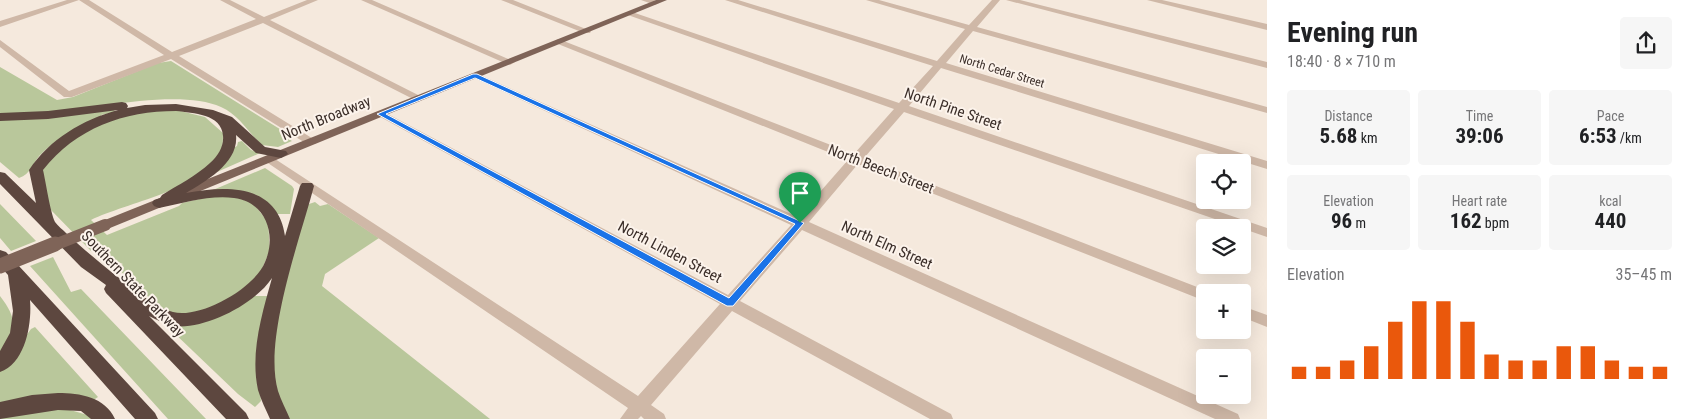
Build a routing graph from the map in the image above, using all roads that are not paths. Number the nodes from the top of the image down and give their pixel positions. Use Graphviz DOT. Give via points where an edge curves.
graph roads {
  1 [pos="75,0"];
  2 [pos="84,0"];
  3 [pos="224,0"];
  4 [pos="314,0"];
  5 [pos="365,0"];
  6 [pos="505,0"];
  7 [pos="645,0"];
  8 [pos="729,0"];
  9 [pos="870,0"];
  10 [pos="996,0"];
  11 [pos="1010,0"];
  12 [pos="1151,0"];
  13 [pos="659,2"];
  14 [pos="629,14"];
  15 [pos="263,20"];
  16 [pos="0,24"];
  17 [pos="1267,27"];
  18 [pos="972,28"];
  19 [pos="586,31"];
  20 [pos="558,42"];
  21 [pos="0,43"];
  22 [pos="172,55"];
  23 [pos="510,62"];
  24 [pos="940,65"];
  25 [pos="1267,65"];
  26 [pos="475,76"];
  27 [pos="420,98"];
  28 [pos="902,108"];
  29 [pos="1267,110"];
  30 [pos="380,114"];
  31 [pos="0,117"];
  32 [pos="311,142"];
  33 [pos="274,156"];
  34 [pos="856,160"];
  35 [pos="1267,165"];
  36 [pos="0,176"];
  37 [pos="306,186"];
  38 [pos="159,203"];
  39 [pos="48,223"];
  40 [pos="800,223"];
  41 [pos="1267,233"];
  42 [pos="0,256"];
  43 [pos="81,257"];
  44 [pos="8,270"];
  45 [pos="1196,292"];
  46 [pos="730,303"];
  47 [pos="1251,315"];
  48 [pos="1267,321"];
  49 [pos="0,364"];
  50 [pos="639,406"];
  51 [pos="0,411"];
  52 [pos="105,419"];
  53 [pos="148,419"];
  54 [pos="239,419"];
  55 [pos="280,419"];
  56 [pos="628,419"];
  57 [pos="658,419"];
  58 [pos="945,419"];
  59 [pos="1232,419"];
  1 -- 16 [label="street"];
  2 -- 22 [label="street"];
  3 -- 15 [label="street"];
  4 -- 15 [label="street"];
  5 -- 23 [label="street"];
  6 -- 19 [label="street"];
  7 -- 13 [label="street"];
  8 -- 24 [label="street, North Cedar Street"];
  9 -- 18 [label="street"];
  10 -- 18 [label="street"];
  11 -- 25 [label="street"];
  12 -- 17 [label="street"];
  13 -- 14 [label="main road, North Broadway"];
  14 -- 19 [label="main road, North Broadway"];
  14 -- 28 [label="street, North Pine Street"];
  15 -- 22 [label="street"];
  15 -- 27 [label="street"];
  18 -- 24 [label="street"];
  18 -- 29 [label="street"];
  19 -- 20 [label="main road, North Broadway"];
  20 -- 23 [label="main road, North Broadway"];
  20 -- 34 [label="street, North Beech Street"];
  21 -- 22 [label="street" via="68,95"];
  22 -- 32 [label="street"];
  23 -- 26 [label="main road, North Broadway"];
  24 -- 28 [label="street"];
  24 -- 35 [label="street, North Cedar Street"];
  26 -- 27 [label="main road, North Broadway"];
  26 -- 40 [label="street, North Elm Street"];
  27 -- 30 [label="main road, North Broadway"];
  28 -- 34 [label="street"];
  28 -- 41 [label="street, North Pine Street"];
  30 -- 32 [label="main road, North Broadway"];
  30 -- 46 [label="street, North Linden Street"];
  31 -- 33 [label="highway" via="48,115 135,104 185,105 221,116 261,150"];
  32 -- 33 [label="main road, North Broadway"];
  33 -- 37 [label="street"];
  33 -- 38 [label="main road, North Broadway"];
  34 -- 40 [label="street"];
  34 -- 45 [label="street, North Beech Street"];
  36 -- 39 [label="highway, Southern State Parkway"];
  37 -- 50 [label="street"];
  37 -- 55 [label="highway" via="270,316 266,348 268,390"];
  38 -- 39 [label="highway" via="221,160 232,133 223,122 199,110 169,106 109,117 75,133 44,158 36,170"];
  38 -- 43 [label="highway" via="209,193 256,200 266,207 277,232 278,251 272,267 254,289 235,303 202,316 174,320 159,314"];
  38 -- 44 [label="main road, North Broadway, bridge"];
  39 -- 43 [label="highway, Southern State Parkway"];
  40 -- 46 [label="street"];
  40 -- 59 [label="street, North Elm Street"];
  42 -- 44 [label="highway"];
  43 -- 54 [label="highway, Southern State Parkway"];
  44 -- 49 [label="highway" via="24,315 17,342"];
  44 -- 53 [label="highway"];
  46 -- 50 [label="street"];
  46 -- 58 [label="street, North Linden Street"];
  47 -- 48 [label="street"];
  50 -- 56 [label="street"];
  50 -- 57 [label="street"];
  51 -- 52 [label="highway" via="53,402 76,403 89,405"];
}
